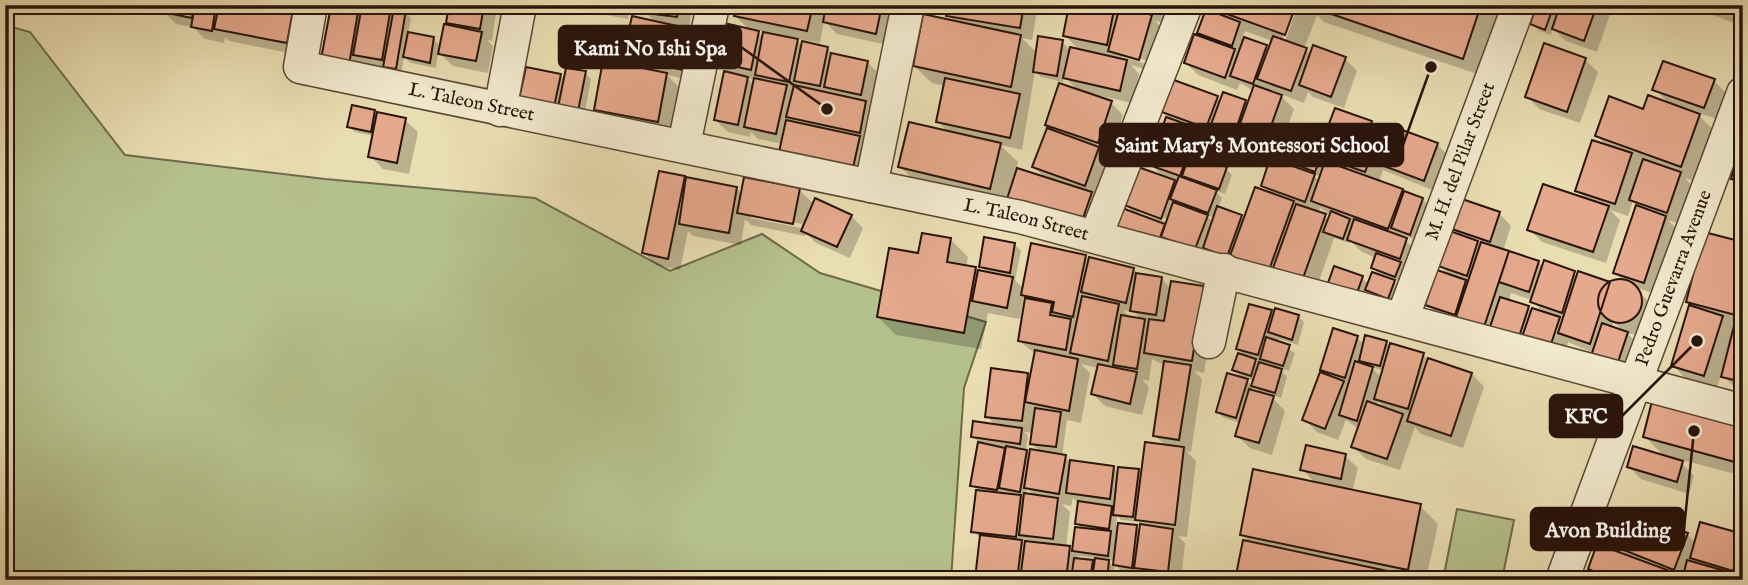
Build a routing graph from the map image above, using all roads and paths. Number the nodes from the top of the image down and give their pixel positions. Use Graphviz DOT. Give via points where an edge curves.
graph roads {
  1 [pos="311,5"];
  2 [pos="520,5"];
  3 [pos="713,5"];
  4 [pos="908,5"];
  5 [pos="1186,5"];
  6 [pos="1519,5"];
  7 [pos="1743,93"];
  8 [pos="500,110"];
  9 [pos="684,145"];
  10 [pos="871,186"];
  11 [pos="1096,236"];
  12 [pos="1224,270"];
  13 [pos="1402,319"];
  14 [pos="1209,342"];
  15 [pos="1637,382"];
  16 [pos="1743,411"];
  17 [pos="1562,580"];
  1 -- 8 [label="street, L. Taleon Street" via="300,67"];
  2 -- 8 [label="street"];
  3 -- 9 [label="street"];
  4 -- 10 [label="street"];
  5 -- 11 [label="street"];
  6 -- 13 [label="street, M. H. del Pilar Street"];
  7 -- 15 [label="street, Pedro Guevarra Avenue"];
  8 -- 9 [label="street, L. Taleon Street"];
  9 -- 10 [label="street, L. Taleon Street"];
  10 -- 11 [label="street, L. Taleon Street"];
  11 -- 12 [label="street, L. Taleon Street"];
  12 -- 13 [label="street, L. Taleon Street"];
  12 -- 14 [label="street"];
  13 -- 15 [label="street, L. Taleon Street"];
  15 -- 16 [label="street, L. Taleon Street"];
  15 -- 17 [label="street, Pedro Guevarra Avenue"];
}
